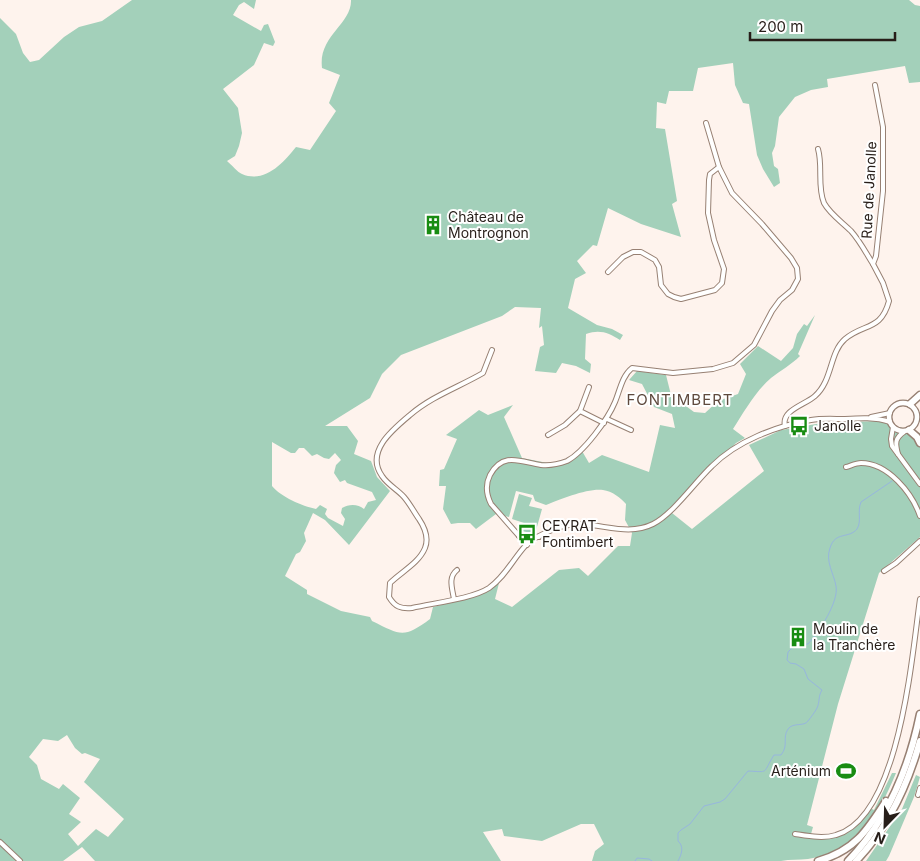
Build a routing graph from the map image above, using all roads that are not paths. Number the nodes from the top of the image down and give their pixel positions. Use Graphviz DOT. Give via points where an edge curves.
graph roads {
  1 [pos="875,84"];
  2 [pos="706,123"];
  3 [pos="818,149"];
  4 [pos="719,167"];
  5 [pos="873,264"];
  6 [pos="608,272"];
  7 [pos="492,350"];
  8 [pos="589,387"];
  9 [pos="920,396"];
  10 [pos="910,404"];
  11 [pos="580,411"];
  12 [pos="890,413"];
  13 [pos="919,415"];
  14 [pos="864,418"];
  15 [pos="606,421"];
  16 [pos="890,422"];
  17 [pos="918,425"];
  18 [pos="785,426"];
  19 [pos="893,427"];
  20 [pos="631,430"];
  21 [pos="906,431"];
  22 [pos="548,434"];
  23 [pos="920,443"];
  24 [pos="899,456"];
  25 [pos="846,467"];
  26 [pos="920,484"];
  27 [pos="920,516"];
  28 [pos="519,536"];
  29 [pos="539,537"];
  30 [pos="920,541"];
  31 [pos="527,544"];
  32 [pos="457,570"];
  33 [pos="884,571"];
  34 [pos="454,599"];
  35 [pos="920,599"];
  36 [pos="920,714"];
  37 [pos="920,741"];
  38 [pos="920,756"];
  39 [pos="914,764"];
  40 [pos="900,782"];
  41 [pos="920,788"];
  42 [pos="918,796"];
  43 [pos="795,834"];
  44 [pos="0,842"];
  45 [pos="20,861"];
  46 [pos="818,861"];
  47 [pos="848,861"];
  48 [pos="856,861"];
  1 -- 5 [label="street, Rue de Janolle" via="883,126 883,182"];
  2 -- 4 [label="street"];
  3 -- 5 [label="street" via="824,202 852,232"];
  4 -- 6 [label="street" via="710,174 709,180 708,213 724,269 722,283 715,290 681,299 668,294 655,260 641,252 624,257"];
  4 -- 15 [label="street" via="732,193 791,258 797,268 796,285 772,311 754,345 733,363 713,369 673,373 632,368 624,376"];
  5 -- 18 [label="street" via="888,294 885,313 873,324 844,340 835,354 823,388 808,402 787,414"];
  7 -- 34 [label="street" via="483,373 449,389 410,415 386,438 376,455 382,478 404,497 426,535 421,554 390,583 390,597 404,609"];
  8 -- 11 [label="street"];
  9 -- 10 [label="highway"];
  10 -- 12 [label="street" via="897,404"];
  10 -- 13 [label="street"];
  11 -- 15 [label="street"];
  11 -- 22 [label="street" via="565,425"];
  12 -- 14 [label="street"];
  12 -- 16 [label="street"];
  13 -- 17 [label="street"];
  14 -- 16 [label="street"];
  14 -- 18 [label="street" via="812,420"];
  15 -- 20 [label="street"];
  15 -- 28 [label="street" via="576,455 567,460 542,466 514,459 501,463 492,473 486,489 491,504"];
  16 -- 19 [label="street"];
  17 -- 21 [label="street"];
  18 -- 29 [label="street" via="728,453 652,524 625,530 574,525"];
  19 -- 21 [label="street"];
  19 -- 24 [label="street" via="892,446"];
  21 -- 23 [label="highway" via="917,437"];
  21 -- 24 [label="street" via="897,437"];
  24 -- 26 [label="street"];
  25 -- 27 [label="street" via="872,464 893,476 910,496"];
  28 -- 29 [label="street"];
  28 -- 31 [label="street"];
  29 -- 31 [label="street"];
  30 -- 33 [label="street"];
  31 -- 34 [label="street" via="499,580 477,594"];
  32 -- 34 [label="street" via="451,577"];
  35 -- 43 [label="street" via="905,704 893,756 878,792 857,823 837,835"];
  36 -- 40 [label="highway"];
  37 -- 39 [label="highway"];
  38 -- 39 [label="highway"];
  39 -- 48 [label="highway" via="888,817"];
  40 -- 46 [label="highway" via="894,784 857,842 843,852"];
  40 -- 47 [label="highway" via="880,820"];
  41 -- 42 [label="street"];
  44 -- 45 [label="street"];
}
